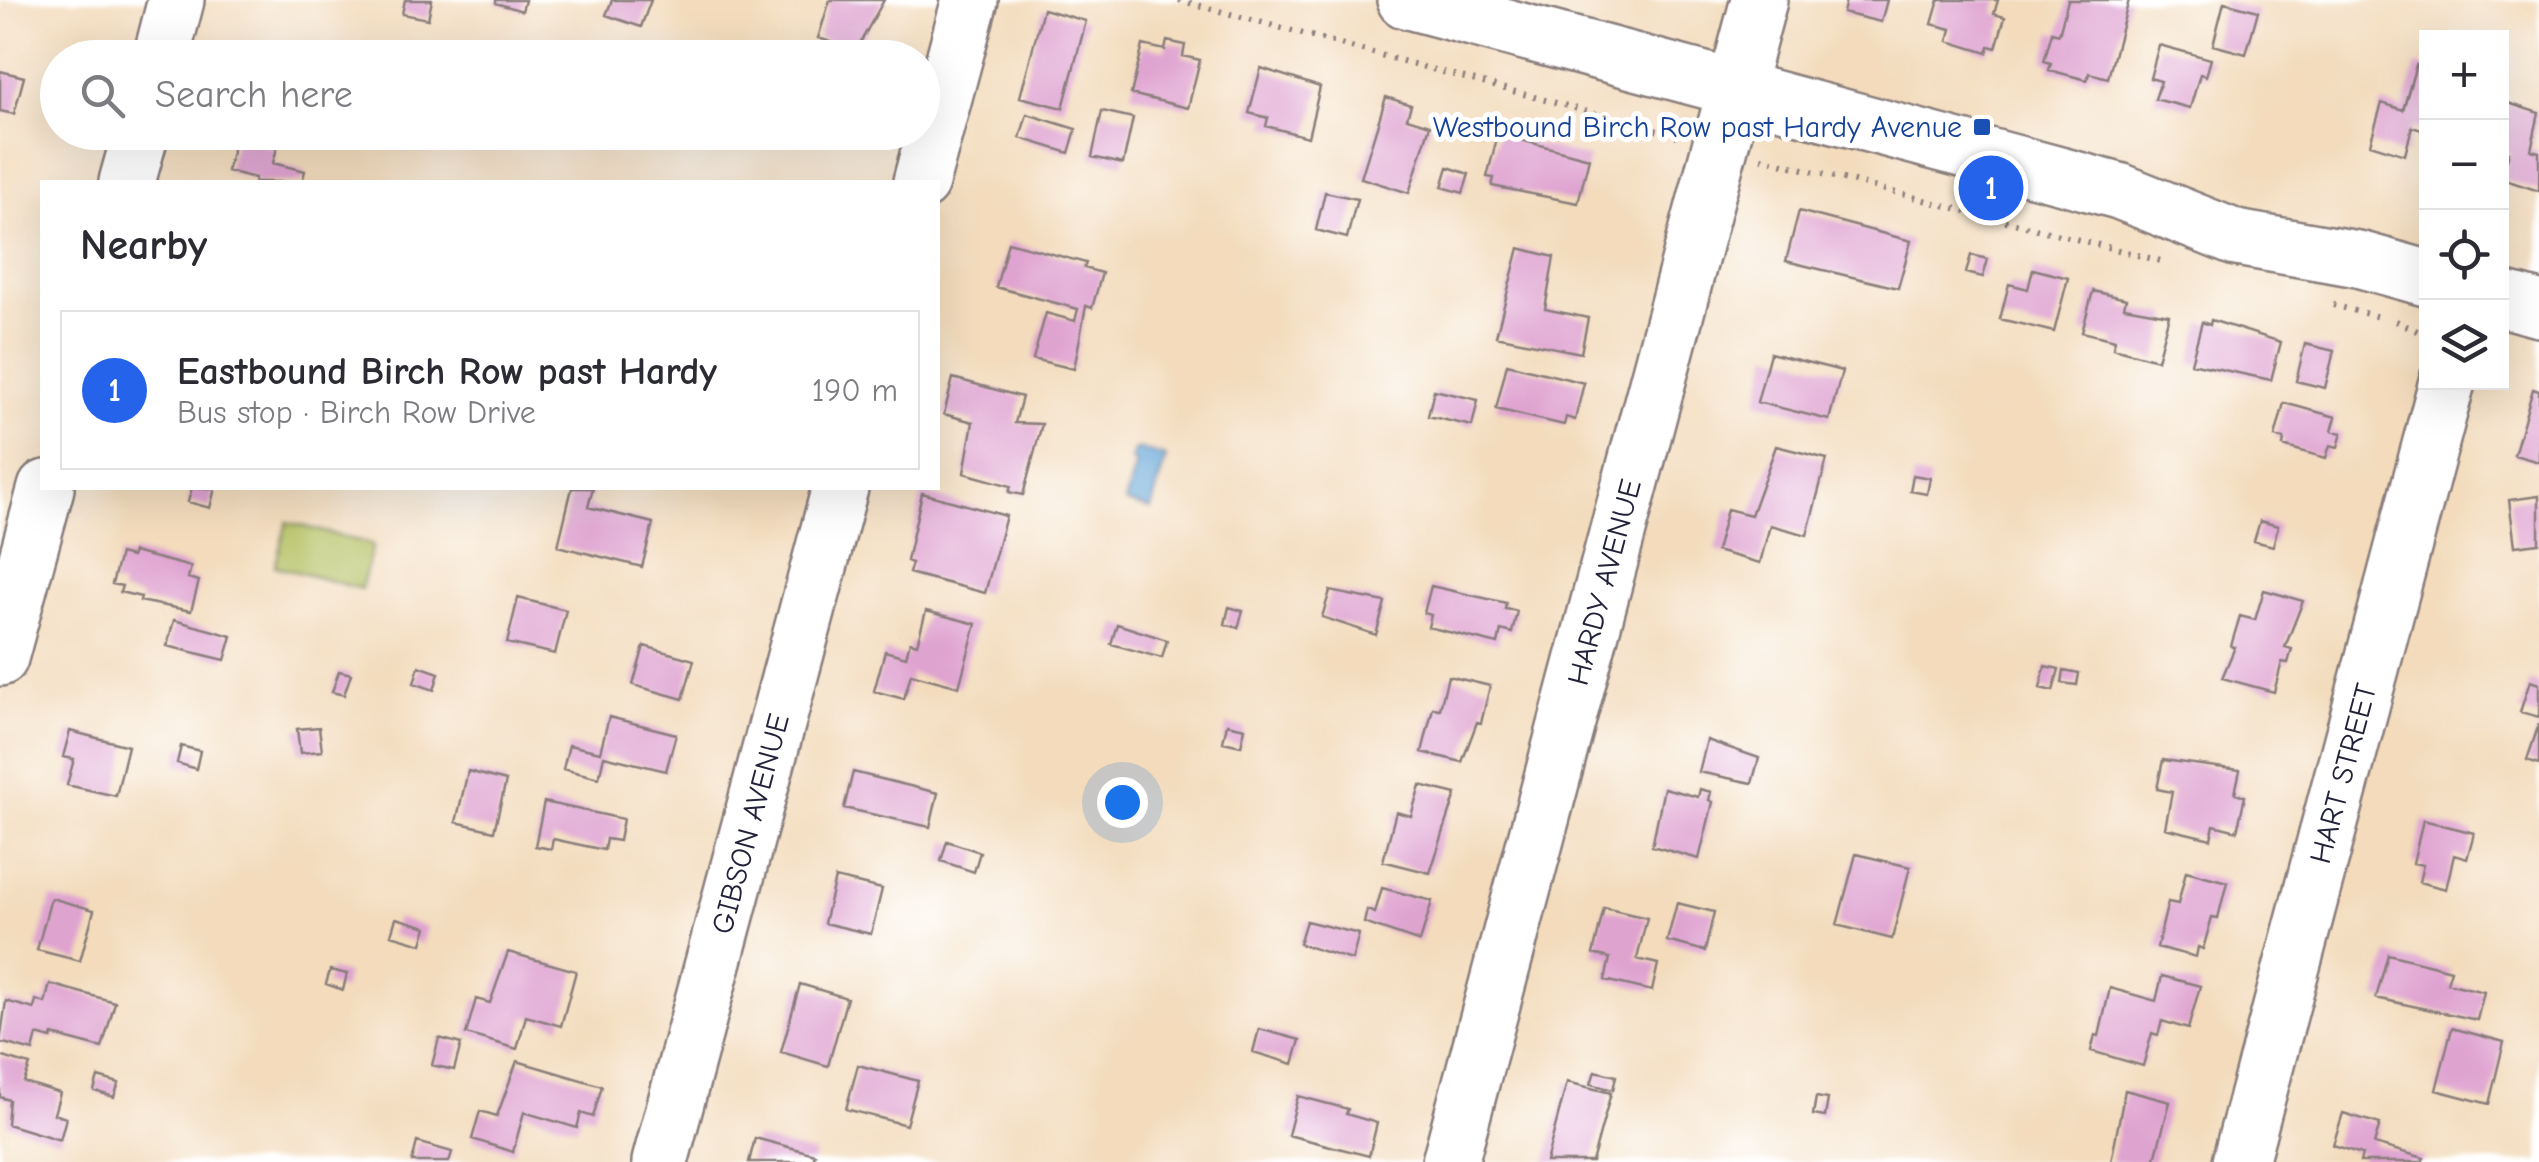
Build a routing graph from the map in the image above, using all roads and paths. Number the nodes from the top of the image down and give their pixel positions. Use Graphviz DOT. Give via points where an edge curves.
graph roads {
  1 [pos="176,0"];
  2 [pos="970,0"];
  3 [pos="1179,0"];
  4 [pos="1406,0"];
  5 [pos="1759,0"];
  6 [pos="166,40"];
  7 [pos="1736,87"];
  8 [pos="940,111"];
  9 [pos="1720,147"];
  10 [pos="136,150"];
  11 [pos="930,150"];
  12 [pos="128,180"];
  13 [pos="922,180"];
  14 [pos="2174,264"];
  15 [pos="2419,276"];
  16 [pos="2509,300"];
  17 [pos="2325,303"];
  18 [pos="2539,309"];
  19 [pos="2419,331"];
  20 [pos="2445,390"];
  21 [pos="45,490"];
  22 [pos="839,490"];
  23 [pos="0,658"];
  24 [pos="660,1162"];
  25 [pos="1450,1162"];
  26 [pos="2240,1162"];
  1 -- 6 [label="street"];
  2 -- 8 [label="street"];
  3 -- 9 [label="path"];
  4 -- 7 [label="street"];
  5 -- 7 [label="street, HARDY AVENUE"];
  7 -- 9 [label="street, HARDY AVENUE"];
  7 -- 15 [label="street" via="2119,191 2244,208 2358,259"];
  9 -- 14 [label="path"];
  9 -- 25 [label="street, HARDY AVENUE"];
  10 -- 12 [label="street"];
  11 -- 13 [label="street"];
  16 -- 18 [label="street"];
  17 -- 19 [label="path"];
  20 -- 26 [label="street, HART STREET"];
  21 -- 23 [label="street"];
  22 -- 24 [label="street, GIBSON AVENUE"];
}
